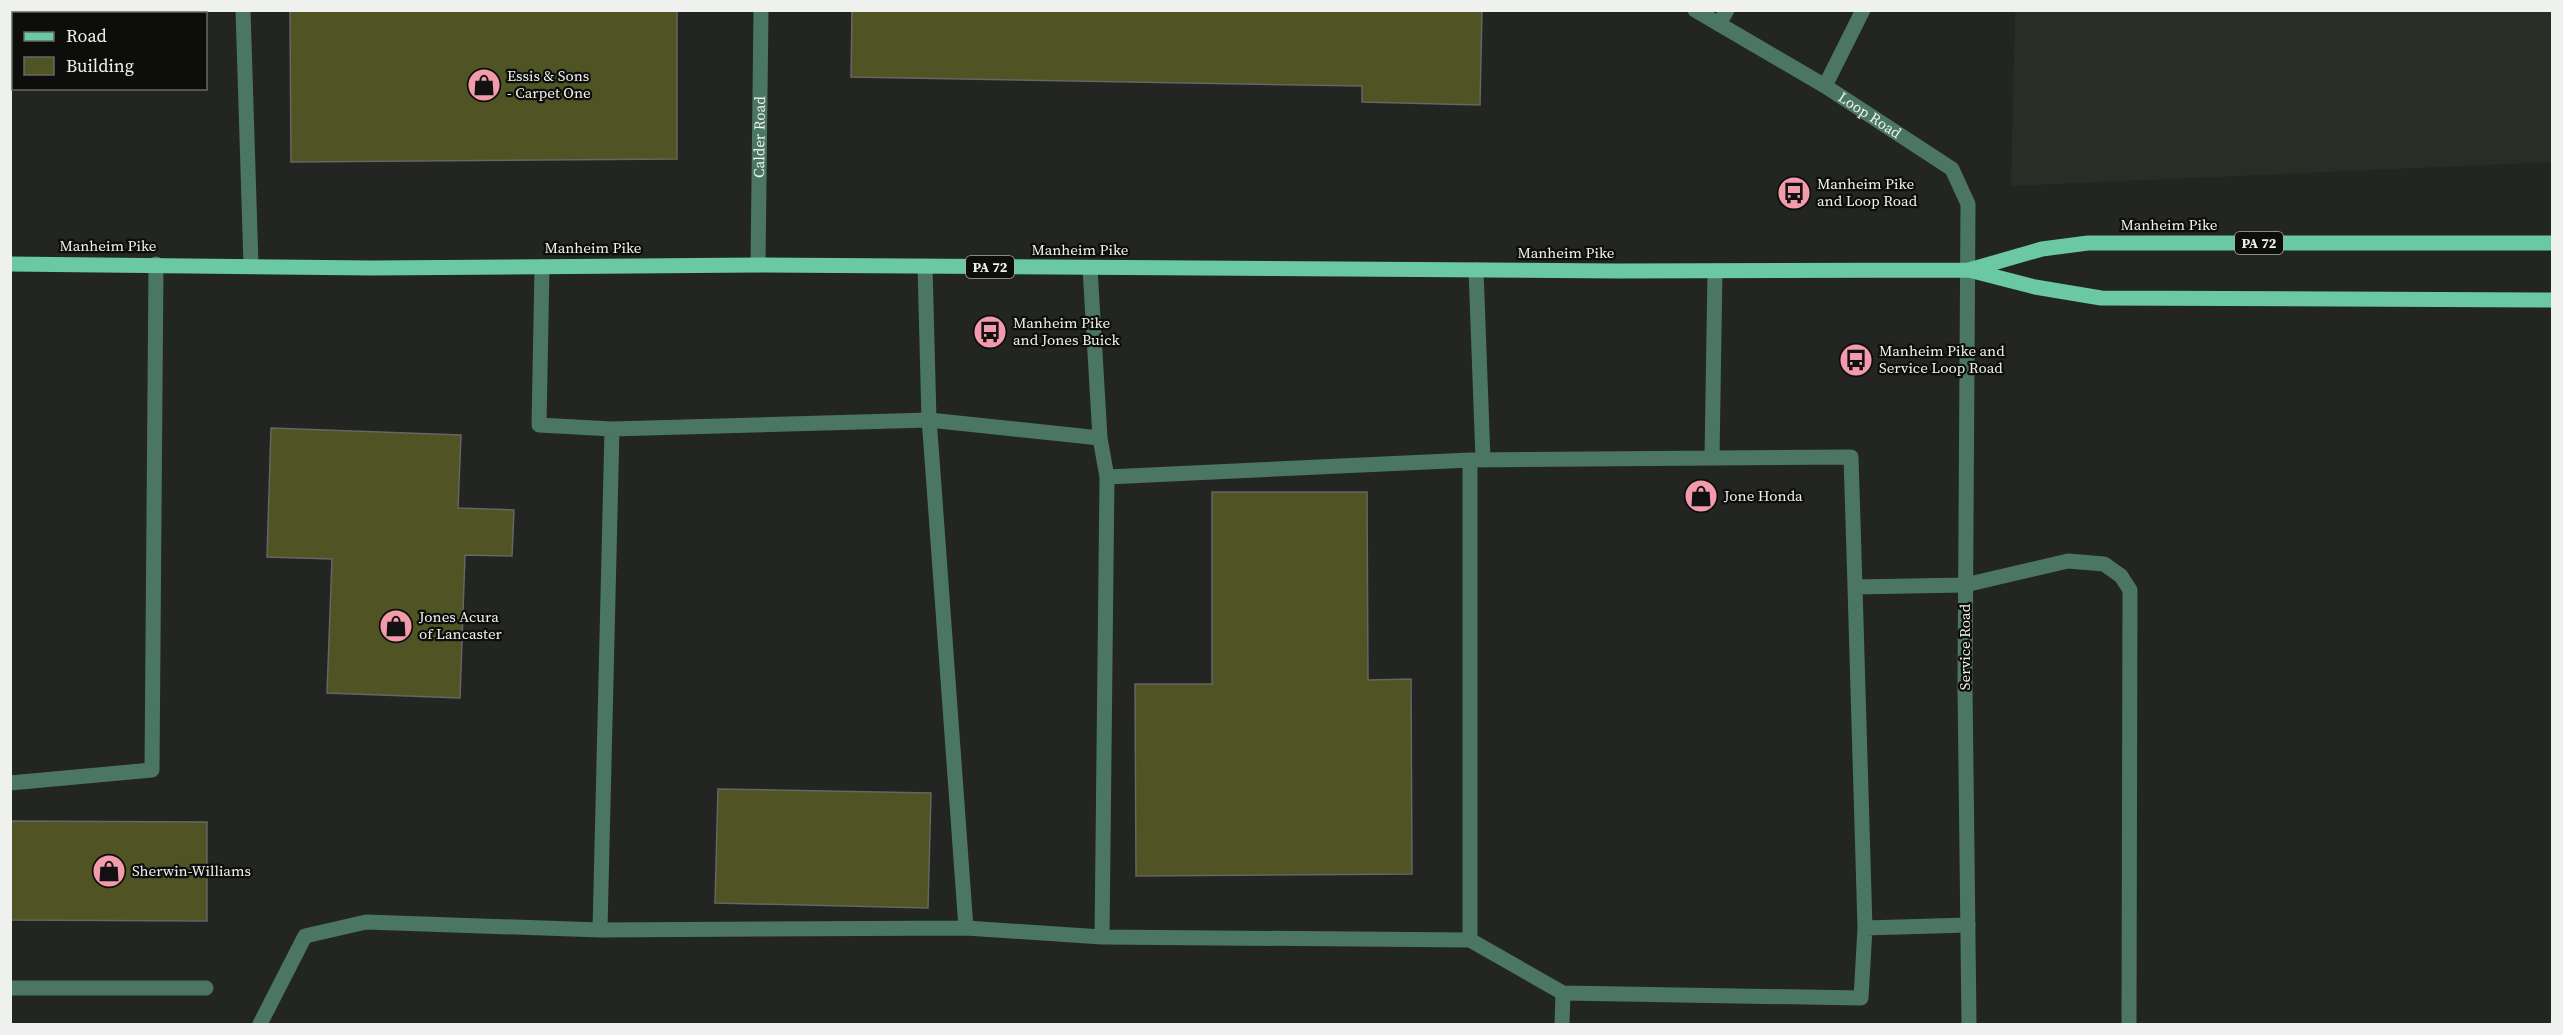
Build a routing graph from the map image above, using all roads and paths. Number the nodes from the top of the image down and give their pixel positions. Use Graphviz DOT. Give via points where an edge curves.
graph roads {
  1 [pos="243,10"];
  2 [pos="761,10"];
  3 [pos="1695,10"];
  4 [pos="1863,10"];
  5 [pos="1723,17"];
  6 [pos="1825,86"];
  7 [pos="2553,243"];
  8 [pos="10,264"];
  9 [pos="156,264"];
  10 [pos="251,265"];
  11 [pos="758,265"];
  12 [pos="925,266"];
  13 [pos="542,267"];
  14 [pos="1090,268"];
  15 [pos="1476,270"];
  16 [pos="1969,270"];
  17 [pos="1714,271"];
  18 [pos="2553,300"];
  19 [pos="929,420"];
  20 [pos="612,429"];
  21 [pos="1100,438"];
  22 [pos="1712,458"];
  23 [pos="1476,459"];
  24 [pos="1107,477"];
  25 [pos="1965,585"];
  26 [pos="1855,587"];
  27 [pos="10,783"];
  28 [pos="1968,925"];
  29 [pos="966,928"];
  30 [pos="1865,928"];
  31 [pos="600,930"];
  32 [pos="1102,937"];
  33 [pos="1470,940"];
  34 [pos="10,988"];
  35 [pos="206,988"];
  36 [pos="1563,993"];
  37 [pos="260,1024"];
  38 [pos="1562,1024"];
  39 [pos="1969,1024"];
  40 [pos="2129,1024"];
  1 -- 10 [label="street"];
  2 -- 11 [label="street, Calder Road"];
  3 -- 5 [label="street, Loop Road"];
  4 -- 6 [label="street"];
  5 -- 6 [label="street, Loop Road"];
  6 -- 16 [label="street, Loop Road" via="1952,169 1968,204"];
  7 -- 16 [label="main road, Manheim Pike / PA 72" via="2088,243 2042,249"];
  8 -- 9 [label="main road, Manheim Pike / PA 72"];
  9 -- 10 [label="main road, Manheim Pike / PA 72"];
  9 -- 27 [label="street" via="152,770"];
  10 -- 13 [label="main road, Manheim Pike / PA 72"];
  11 -- 12 [label="main road, Manheim Pike / PA 72"];
  11 -- 13 [label="main road, Manheim Pike / PA 72"];
  12 -- 14 [label="main road, Manheim Pike / PA 72"];
  12 -- 19 [label="street"];
  13 -- 20 [label="street" via="539,425"];
  14 -- 15 [label="main road, Manheim Pike / PA 72"];
  14 -- 21 [label="street"];
  15 -- 17 [label="main road, Manheim Pike / PA 72"];
  15 -- 23 [label="street"];
  16 -- 17 [label="main road, Manheim Pike / PA 72"];
  16 -- 18 [label="main road, Manheim Pike / PA 72" via="2101,298"];
  16 -- 25 [label="street, Service Road"];
  17 -- 22 [label="street"];
  19 -- 20 [label="street"];
  19 -- 21 [label="street"];
  19 -- 29 [label="street"];
  20 -- 31 [label="street"];
  21 -- 24 [label="street"];
  22 -- 23 [label="street"];
  22 -- 26 [label="street" via="1851,457"];
  23 -- 24 [label="street"];
  23 -- 33 [label="street"];
  24 -- 32 [label="street"];
  25 -- 26 [label="street"];
  25 -- 28 [label="street, Service Road"];
  25 -- 40 [label="street" via="2068,561 2104,564 2121,576 2130,590"];
  26 -- 30 [label="street"];
  28 -- 30 [label="street"];
  28 -- 39 [label="street, Service Road"];
  29 -- 31 [label="street"];
  29 -- 32 [label="street"];
  30 -- 36 [label="street" via="1861,998"];
  31 -- 37 [label="street" via="366,922 305,936"];
  32 -- 33 [label="street"];
  33 -- 36 [label="street"];
  34 -- 35 [label="street"];
  36 -- 38 [label="street"];
}
